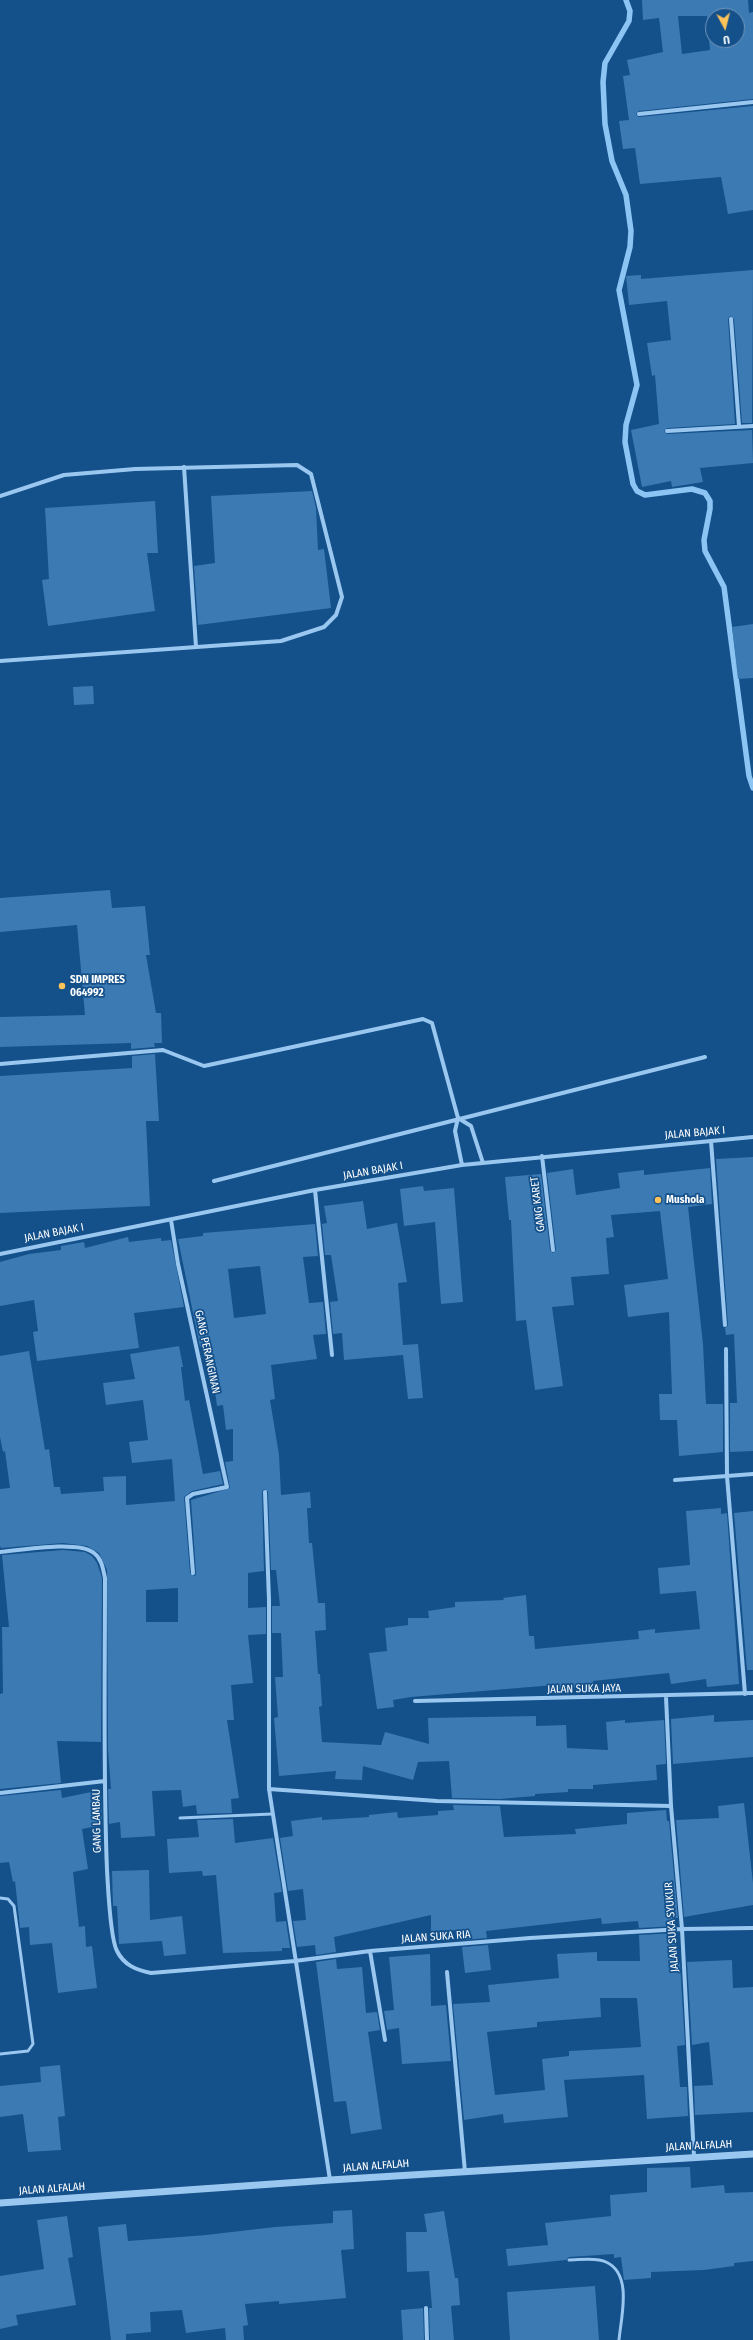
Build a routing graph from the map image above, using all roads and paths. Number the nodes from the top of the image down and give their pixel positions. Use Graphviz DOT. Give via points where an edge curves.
graph roads {
  1 [pos="753,102"];
  2 [pos="639,114"];
  3 [pos="731,319"];
  4 [pos="739,426"];
  5 [pos="753,426"];
  6 [pos="667,431"];
  7 [pos="184,467"];
  8 [pos="0,496"];
  9 [pos="196,647"];
  10 [pos="0,661"];
  11 [pos="705,1057"];
  12 [pos="0,1064"];
  13 [pos="458,1118"];
  14 [pos="753,1137"];
  15 [pos="710,1141"];
  16 [pos="542,1156"];
  17 [pos="483,1163"];
  18 [pos="462,1165"];
  19 [pos="214,1181"];
  20 [pos="315,1190"];
  21 [pos="171,1220"];
  22 [pos="553,1250"];
  23 [pos="0,1254"];
  24 [pos="725,1325"];
  25 [pos="726,1349"];
  26 [pos="332,1355"];
  27 [pos="753,1474"];
  28 [pos="727,1476"];
  29 [pos="675,1480"];
  30 [pos="265,1492"];
  31 [pos="0,1552"];
  32 [pos="194,1574"];
  33 [pos="753,1693"];
  34 [pos="745,1694"];
  35 [pos="666,1697"];
  36 [pos="415,1701"];
  37 [pos="105,1781"];
  38 [pos="269,1789"];
  39 [pos="0,1792"];
  40 [pos="671,1806"];
  41 [pos="272,1814"];
  42 [pos="180,1818"];
  43 [pos="0,1898"];
  44 [pos="753,1928"];
  45 [pos="682,1929"];
  46 [pos="370,1951"];
  47 [pos="295,1961"];
  48 [pos="124,1962"];
  49 [pos="447,1972"];
  50 [pos="385,2040"];
  51 [pos="0,2054"];
  52 [pos="753,2154"];
  53 [pos="694,2157"];
  54 [pos="465,2172"];
  55 [pos="330,2180"];
  56 [pos="0,2203"];
  57 [pos="569,2260"];
  58 [pos="426,2308"];
  59 [pos="427,2340"];
  60 [pos="619,2340"];
  1 -- 2 [label="street"];
  3 -- 4 [label="street"];
  4 -- 5 [label="street"];
  4 -- 6 [label="street"];
  7 -- 8 [label="street" via="64,475"];
  7 -- 9 [label="street"];
  7 -- 9 [label="street" via="297,465 311,474 342,597 336,615 324,627 281,641"];
  9 -- 10 [label="street"];
  11 -- 13 [label="street"];
  12 -- 13 [label="street" via="163,1050 204,1066 423,1019 432,1024"];
  13 -- 17 [label="street" via="471,1126"];
  13 -- 18 [label="street" via="455,1130"];
  13 -- 19 [label="street"];
  14 -- 15 [label="street, JALAN BAJAK I"];
  15 -- 16 [label="street, JALAN BAJAK I"];
  15 -- 24 [label="street"];
  16 -- 17 [label="street, JALAN BAJAK I"];
  16 -- 22 [label="street, GANG KARET"];
  17 -- 18 [label="street, JALAN BAJAK I"];
  18 -- 20 [label="street, JALAN BAJAK I"];
  20 -- 21 [label="street, JALAN BAJAK I"];
  20 -- 26 [label="street"];
  21 -- 23 [label="street, JALAN BAJAK I"];
  21 -- 32 [label="street, GANG PERANGINAN" via="178,1264 227,1487 192,1494 187,1498"];
  25 -- 28 [label="street"];
  27 -- 28 [label="street"];
  28 -- 29 [label="street"];
  28 -- 34 [label="street"];
  30 -- 38 [label="street" via="269,1600"];
  31 -- 37 [label="street" via="76,1547 93,1552 101,1560 105,1578"];
  33 -- 34 [label="street, JALAN SUKA JAYA"];
  34 -- 35 [label="street, JALAN SUKA JAYA"];
  35 -- 36 [label="street, JALAN SUKA JAYA"];
  35 -- 40 [label="street, JALAN SUKA SYUKUR"];
  37 -- 39 [label="street, GANG LAMBAU"];
  37 -- 48 [label="street, GANG LAMBAU" via="109,1899 116,1950"];
  38 -- 40 [label="street" via="437,1801"];
  38 -- 41 [label="street"];
  40 -- 45 [label="street, JALAN SUKA SYUKUR"];
  41 -- 42 [label="lane"];
  41 -- 47 [label="street"];
  43 -- 51 [label="lane" via="8,1899 14,1906 33,2044 28,2051"];
  44 -- 45 [label="street, JALAN SUKA RIA"];
  45 -- 46 [label="street, JALAN SUKA RIA"];
  45 -- 53 [label="street, JALAN SUKA SYUKUR"];
  46 -- 47 [label="street, JALAN SUKA RIA"];
  46 -- 50 [label="street"];
  47 -- 48 [label="street, JALAN SUKA RIA" via="151,1973 136,1970"];
  47 -- 55 [label="street"];
  49 -- 54 [label="street"];
  52 -- 53 [label="street, JALAN ALFALAH"];
  53 -- 54 [label="street, JALAN ALFALAH"];
  54 -- 55 [label="street, JALAN ALFALAH"];
  55 -- 56 [label="street, JALAN ALFALAH"];
  57 -- 60 [label="lane" via="605,2261 620,2275 624,2291"];
  58 -- 59 [label="street"];
}
